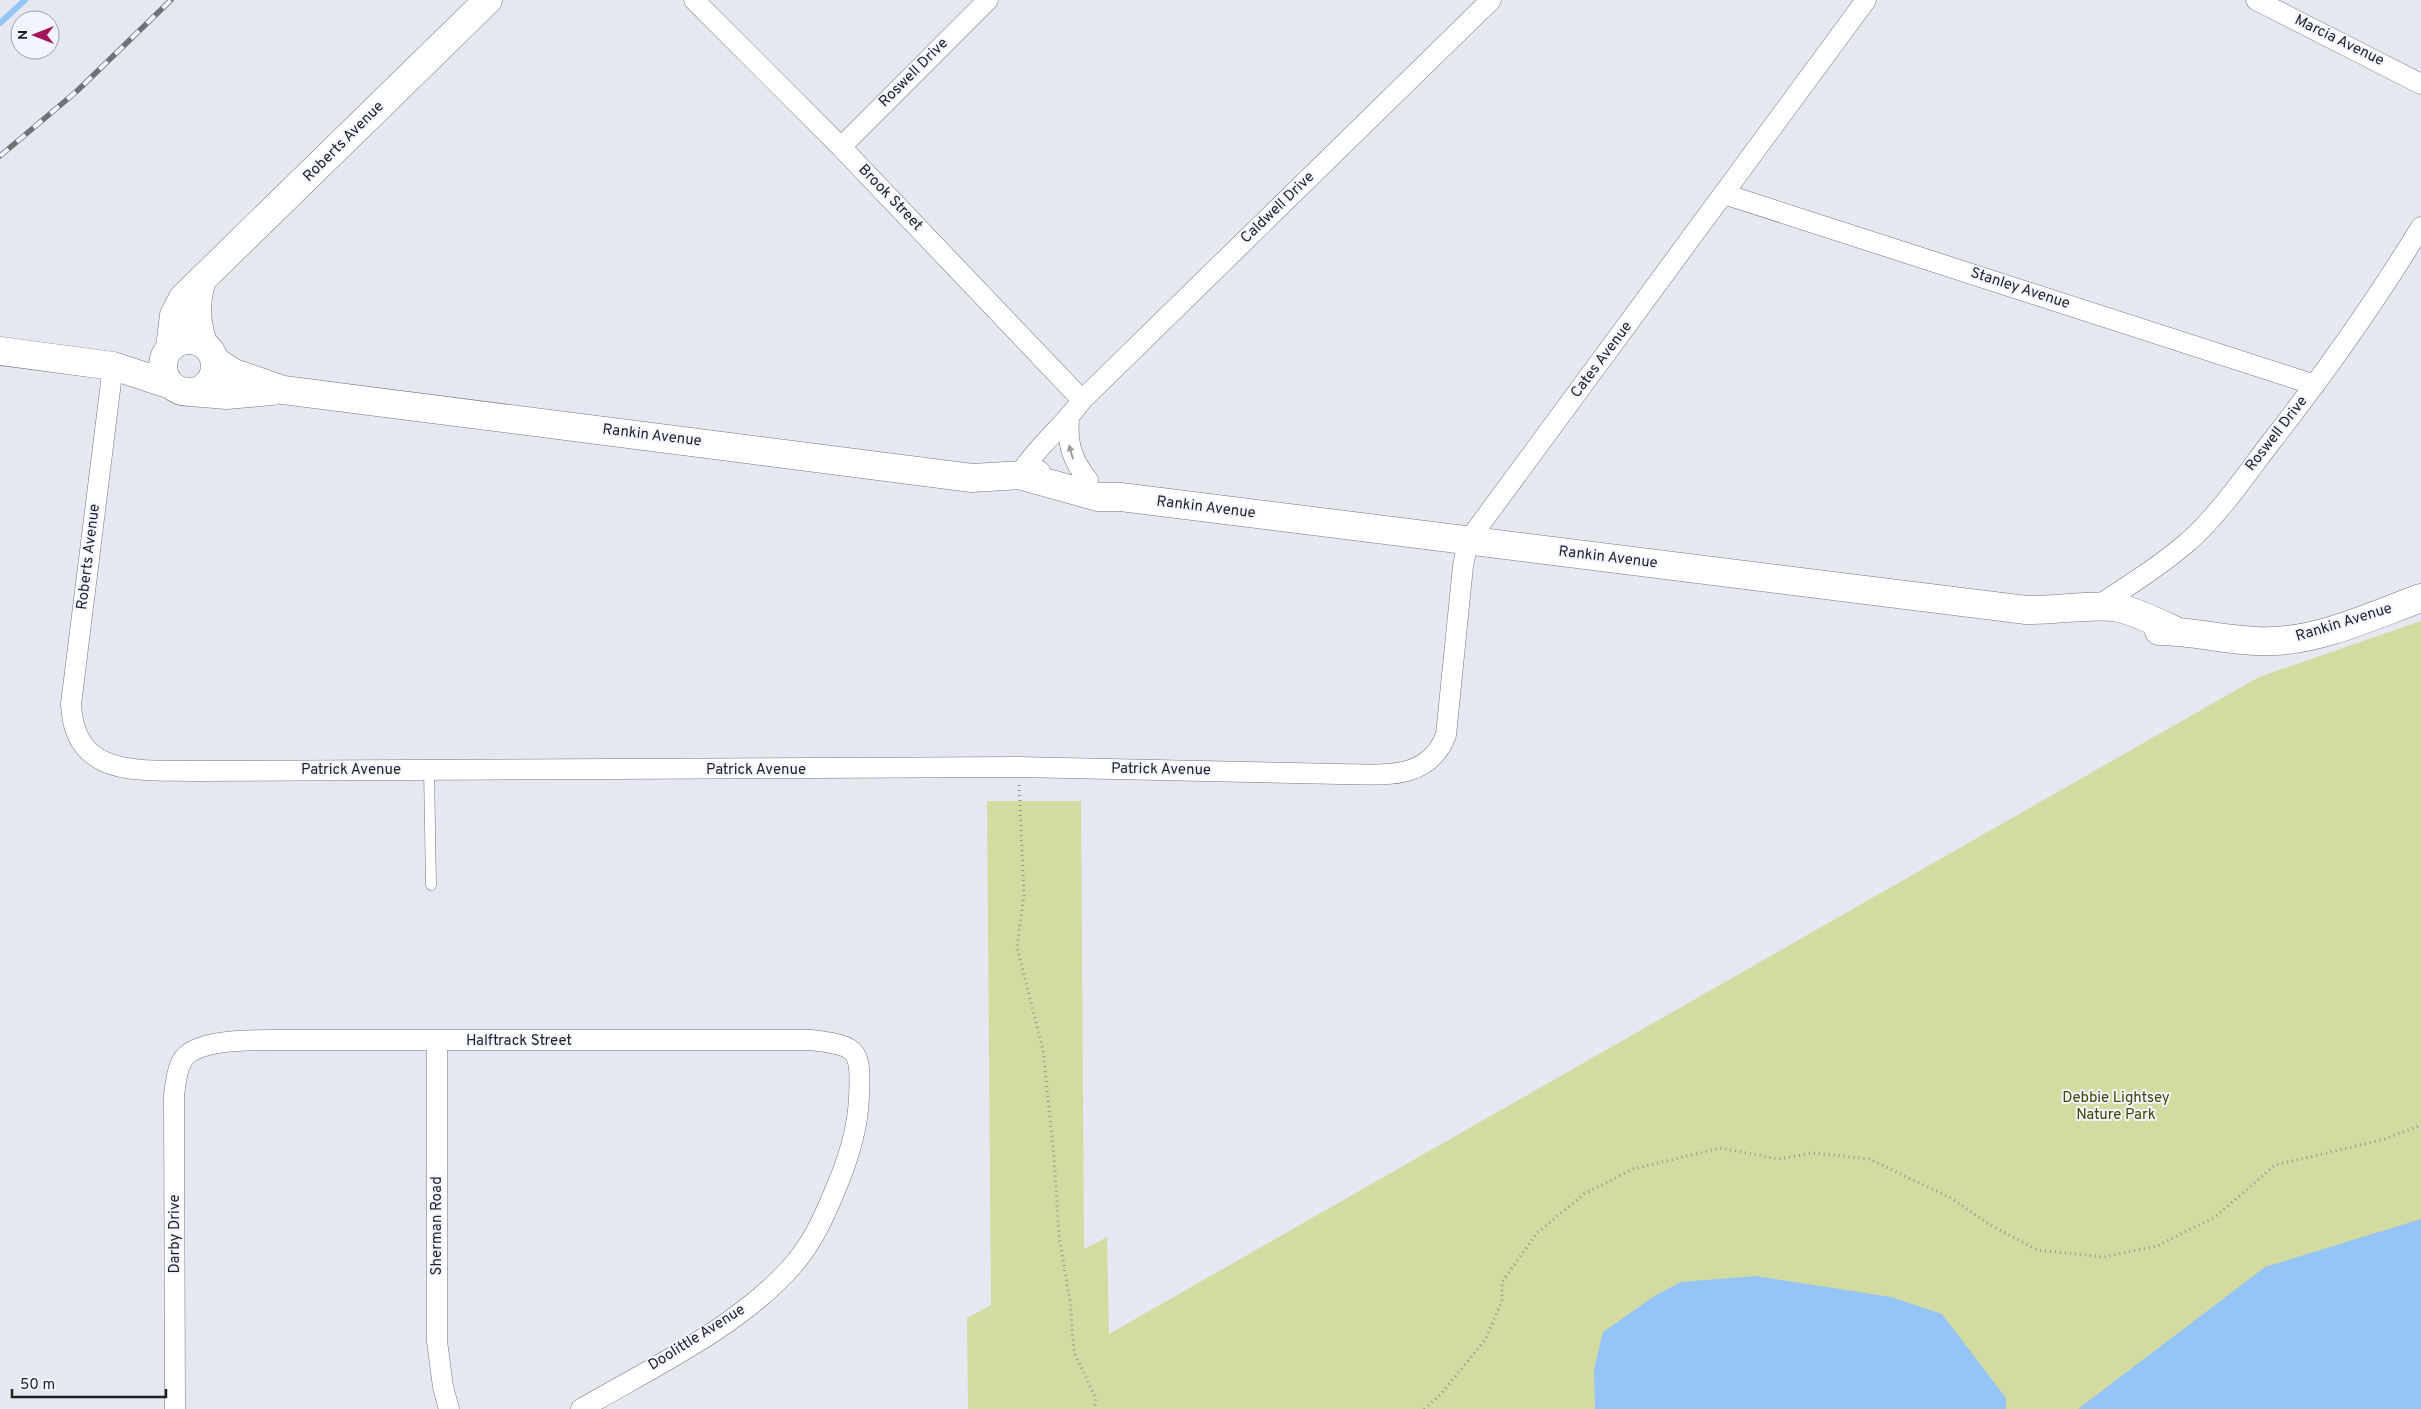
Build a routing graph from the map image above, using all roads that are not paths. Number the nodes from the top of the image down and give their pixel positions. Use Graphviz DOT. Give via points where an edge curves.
graph roads {
  1 [pos="488,0"];
  2 [pos="694,0"];
  3 [pos="988,0"];
  4 [pos="1491,0"];
  5 [pos="1866,0"];
  6 [pos="2256,0"];
  7 [pos="2421,84"];
  8 [pos="841,147"];
  9 [pos="1724,194"];
  10 [pos="2421,226"];
  11 [pos="201,283"];
  12 [pos="168,350"];
  13 [pos="0,351"];
  14 [pos="209,352"];
  15 [pos="112,366"];
  16 [pos="2315,385"];
  17 [pos="181,388"];
  18 [pos="283,390"];
  19 [pos="1082,400"];
  20 [pos="1069,419"];
  21 [pos="1020,475"];
  22 [pos="1088,480"];
  23 [pos="1121,497"];
  24 [pos="1468,541"];
  25 [pos="2421,598"];
  26 [pos="2096,607"];
  27 [pos="82,746"];
  28 [pos="1433,758"];
  29 [pos="429,770"];
  30 [pos="431,885"];
  31 [pos="437,1041"];
  32 [pos="856,1056"];
  33 [pos="182,1060"];
  34 [pos="175,1409"];
  35 [pos="448,1409"];
  36 [pos="581,1409"];
  1 -- 11 [label="street, Roberts Avenue"];
  2 -- 8 [label="street, Brook Street"];
  3 -- 8 [label="street, Roswell Drive"];
  4 -- 19 [label="street, Caldwell Drive"];
  5 -- 9 [label="street, Cates Avenue"];
  6 -- 7 [label="street, Marcia Avenue"];
  8 -- 19 [label="street, Brook Street"];
  9 -- 16 [label="street, Stanley Avenue"];
  9 -- 24 [label="street, Cates Avenue"];
  10 -- 16 [label="street, Roswell Drive"];
  11 -- 12 [label="street, Roberts Avenue" via="184,298 174,315"];
  11 -- 14 [label="street" via="196,305 198,328"];
  12 -- 14 [label="street" via="182,340 196,340"];
  12 -- 15 [label="street, Rankin Avenue"];
  12 -- 17 [label="street" via="164,373"];
  13 -- 15 [label="street, Rankin Avenue"];
  14 -- 17 [label="street" via="212,378 199,390"];
  14 -- 18 [label="street, Rankin Avenue" via="234,373"];
  15 -- 17 [label="street, Rankin Avenue"];
  15 -- 27 [label="street, Roberts Avenue" via="71,704 72,722"];
  16 -- 26 [label="street, Roswell Drive" via="2222,506 2190,540"];
  17 -- 18 [label="street, Rankin Avenue" via="228,395"];
  18 -- 21 [label="street, Rankin Avenue" via="972,478"];
  19 -- 20 [label="street, Caldwell Drive"];
  20 -- 21 [label="street, Caldwell Drive" via="1049,436"];
  22 -- 20 [label="street, one-way" via="1074,462 1070,450"];
  21 -- 22 [label="street, Rankin Avenue" via="1056,473"];
  21 -- 23 [label="street, Rankin Avenue" via="1098,497"];
  22 -- 23 [label="street, Rankin Avenue"];
  23 -- 24 [label="street, Rankin Avenue"];
  24 -- 26 [label="street, Rankin Avenue" via="2026,610"];
  24 -- 28 [label="street, Cates Avenue" via="1446,735"];
  25 -- 26 [label="street, Rankin Avenue" via="2305,637 2273,641 2176,631 2117,608"];
  27 -- 29 [label="street, Patrick Avenue" via="97,758 118,767 143,770"];
  28 -- 29 [label="street, Patrick Avenue" via="1411,770 1378,774 1018,767"];
  29 -- 30 [label="lane"];
  31 -- 32 [label="street, Halftrack Street" via="811,1040 848,1048"];
  31 -- 33 [label="street, Halftrack Street" via="227,1042 203,1046"];
  31 -- 35 [label="street, Sherman Road" via="437,1341"];
  32 -- 36 [label="street, Doolittle Avenue" via="860,1065 859,1102 849,1149 826,1211 809,1244 794,1264 733,1320"];
  33 -- 34 [label="street, Darby Drive" via="174,1095"];
}
